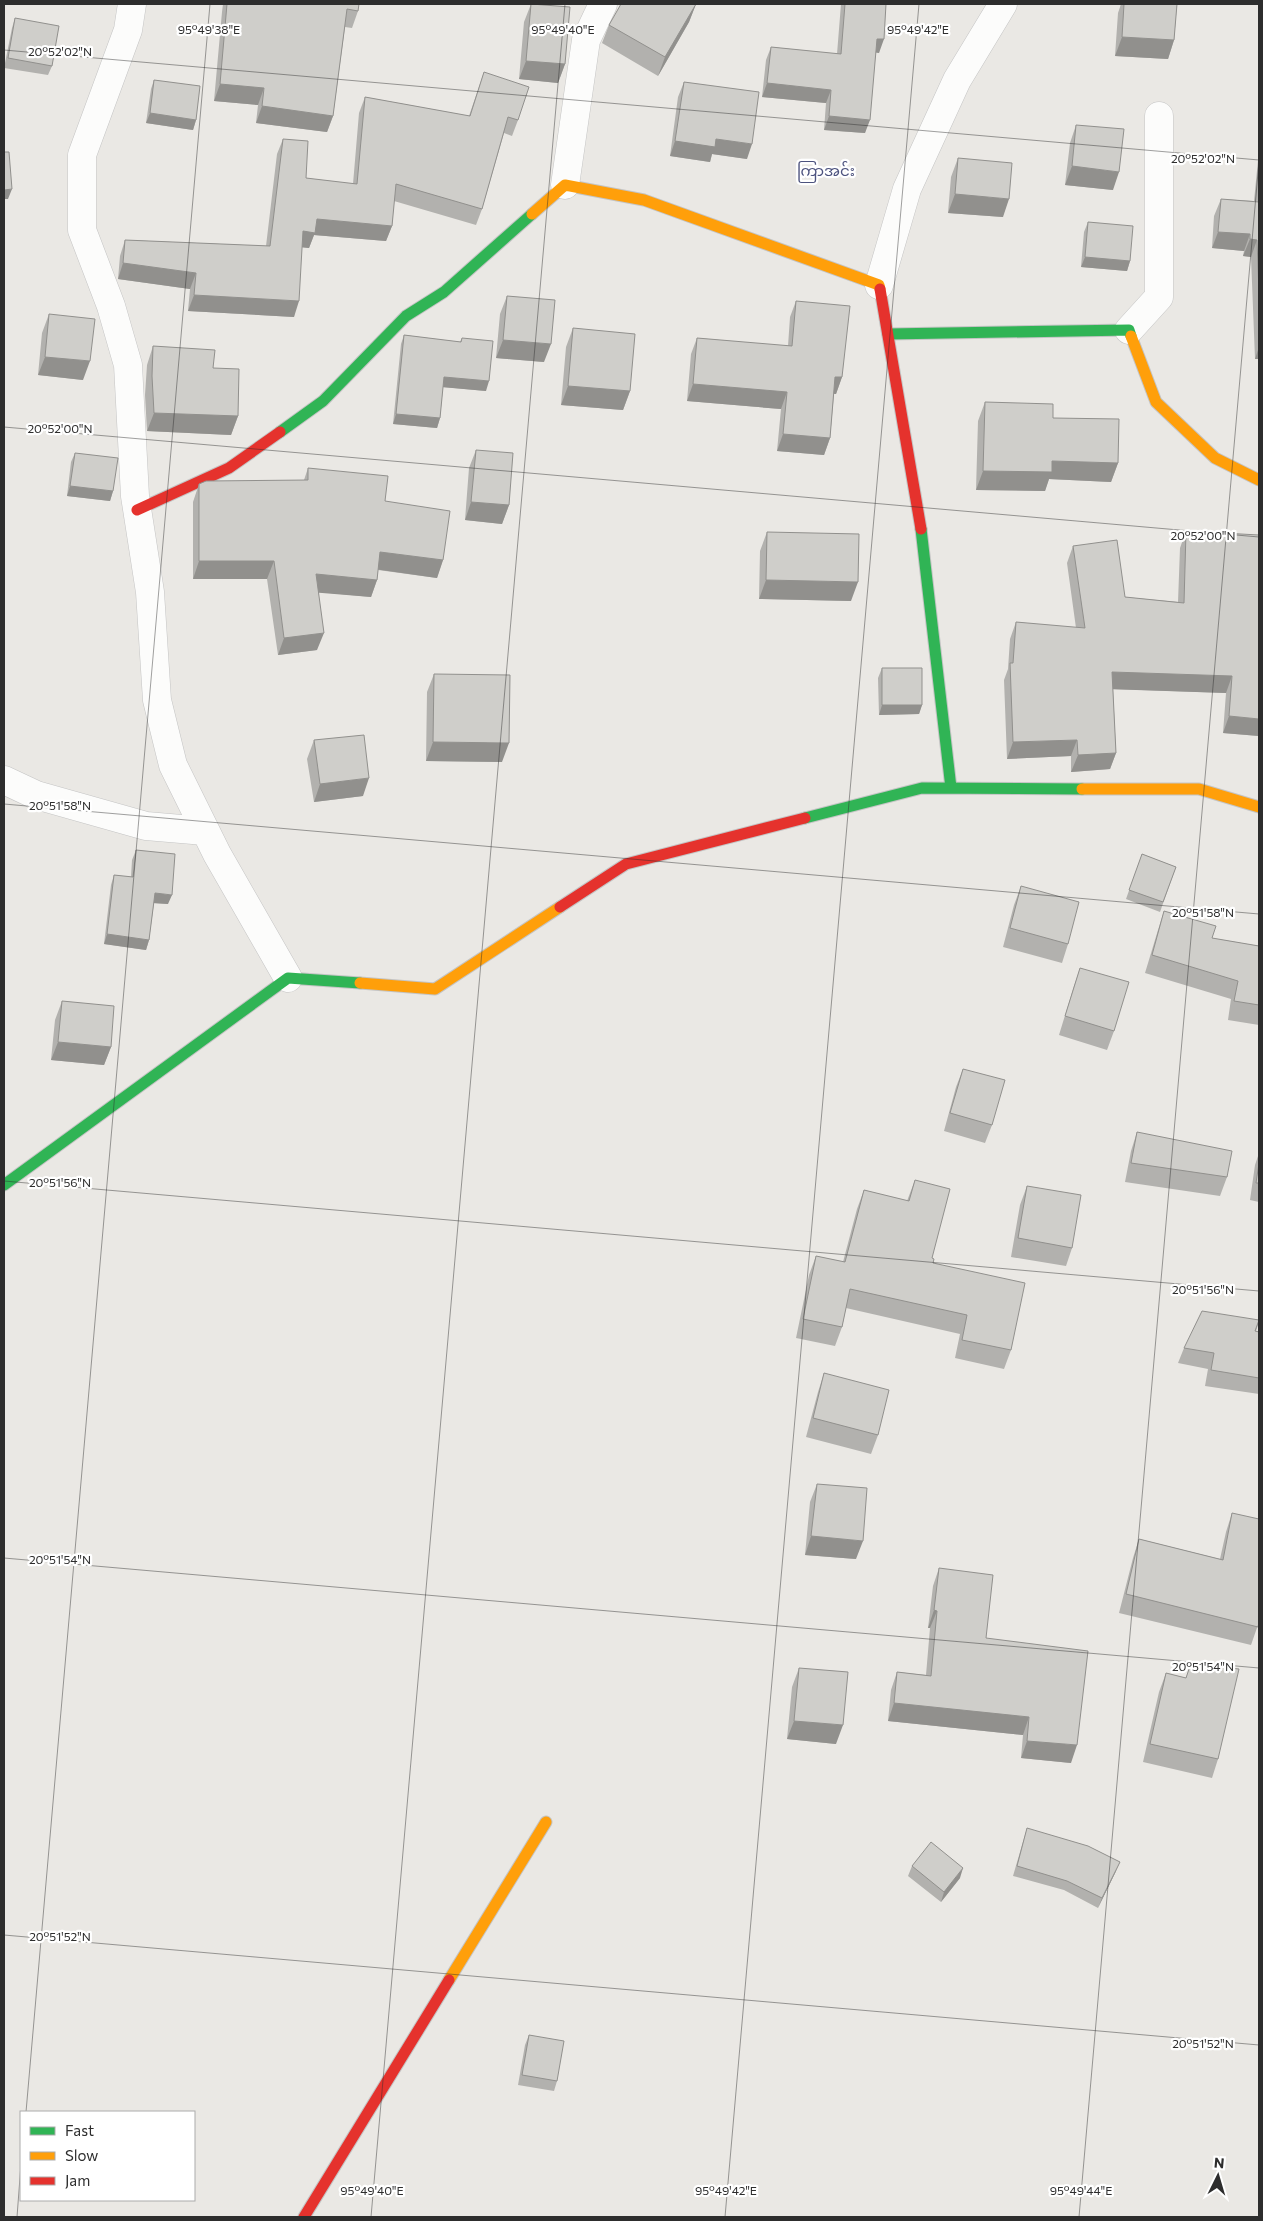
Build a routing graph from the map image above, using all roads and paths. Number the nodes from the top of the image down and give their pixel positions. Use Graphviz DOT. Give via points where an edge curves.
graph roads {
  1 [pos="132,4"];
  2 [pos="603,4"];
  3 [pos="1002,4"];
  4 [pos="1159,116"];
  5 [pos="565,185"];
  6 [pos="879,284"];
  7 [pos="1128,330"];
  8 [pos="888,334"];
  9 [pos="1259,480"];
  10 [pos="137,510"];
  11 [pos="4,780"];
  12 [pos="951,788"];
  13 [pos="1259,807"];
  14 [pos="205,832"];
  15 [pos="288,978"];
  16 [pos="4,1185"];
  17 [pos="546,1822"];
  18 [pos="304,2217"];
  1 -- 10 [label="street" via="128,30 82,155 82,230 111,306 128,365"];
  2 -- 5 [label="street" via="586,40"];
  3 -- 6 [label="street" via="956,80 907,189"];
  4 -- 7 [label="street" via="1160,297"];
  5 -- 6 [label="street" via="644,200"];
  5 -- 10 [label="street" via="444,292 406,316 323,401 229,468"];
  6 -- 8 [label="street"];
  7 -- 8 [label="street"];
  7 -- 9 [label="street" via="1156,402 1215,458"];
  8 -- 12 [label="street" via="902,405 928,585"];
  10 -- 14 [label="street" via="150,592 157,700 173,765"];
  11 -- 14 [label="street" via="36,795 146,826"];
  12 -- 13 [label="street" via="1199,789"];
  12 -- 15 [label="street" via="922,788 626,864 435,989"];
  14 -- 15 [label="street"];
  15 -- 16 [label="street"];
  17 -- 18 [label="street"];
}
